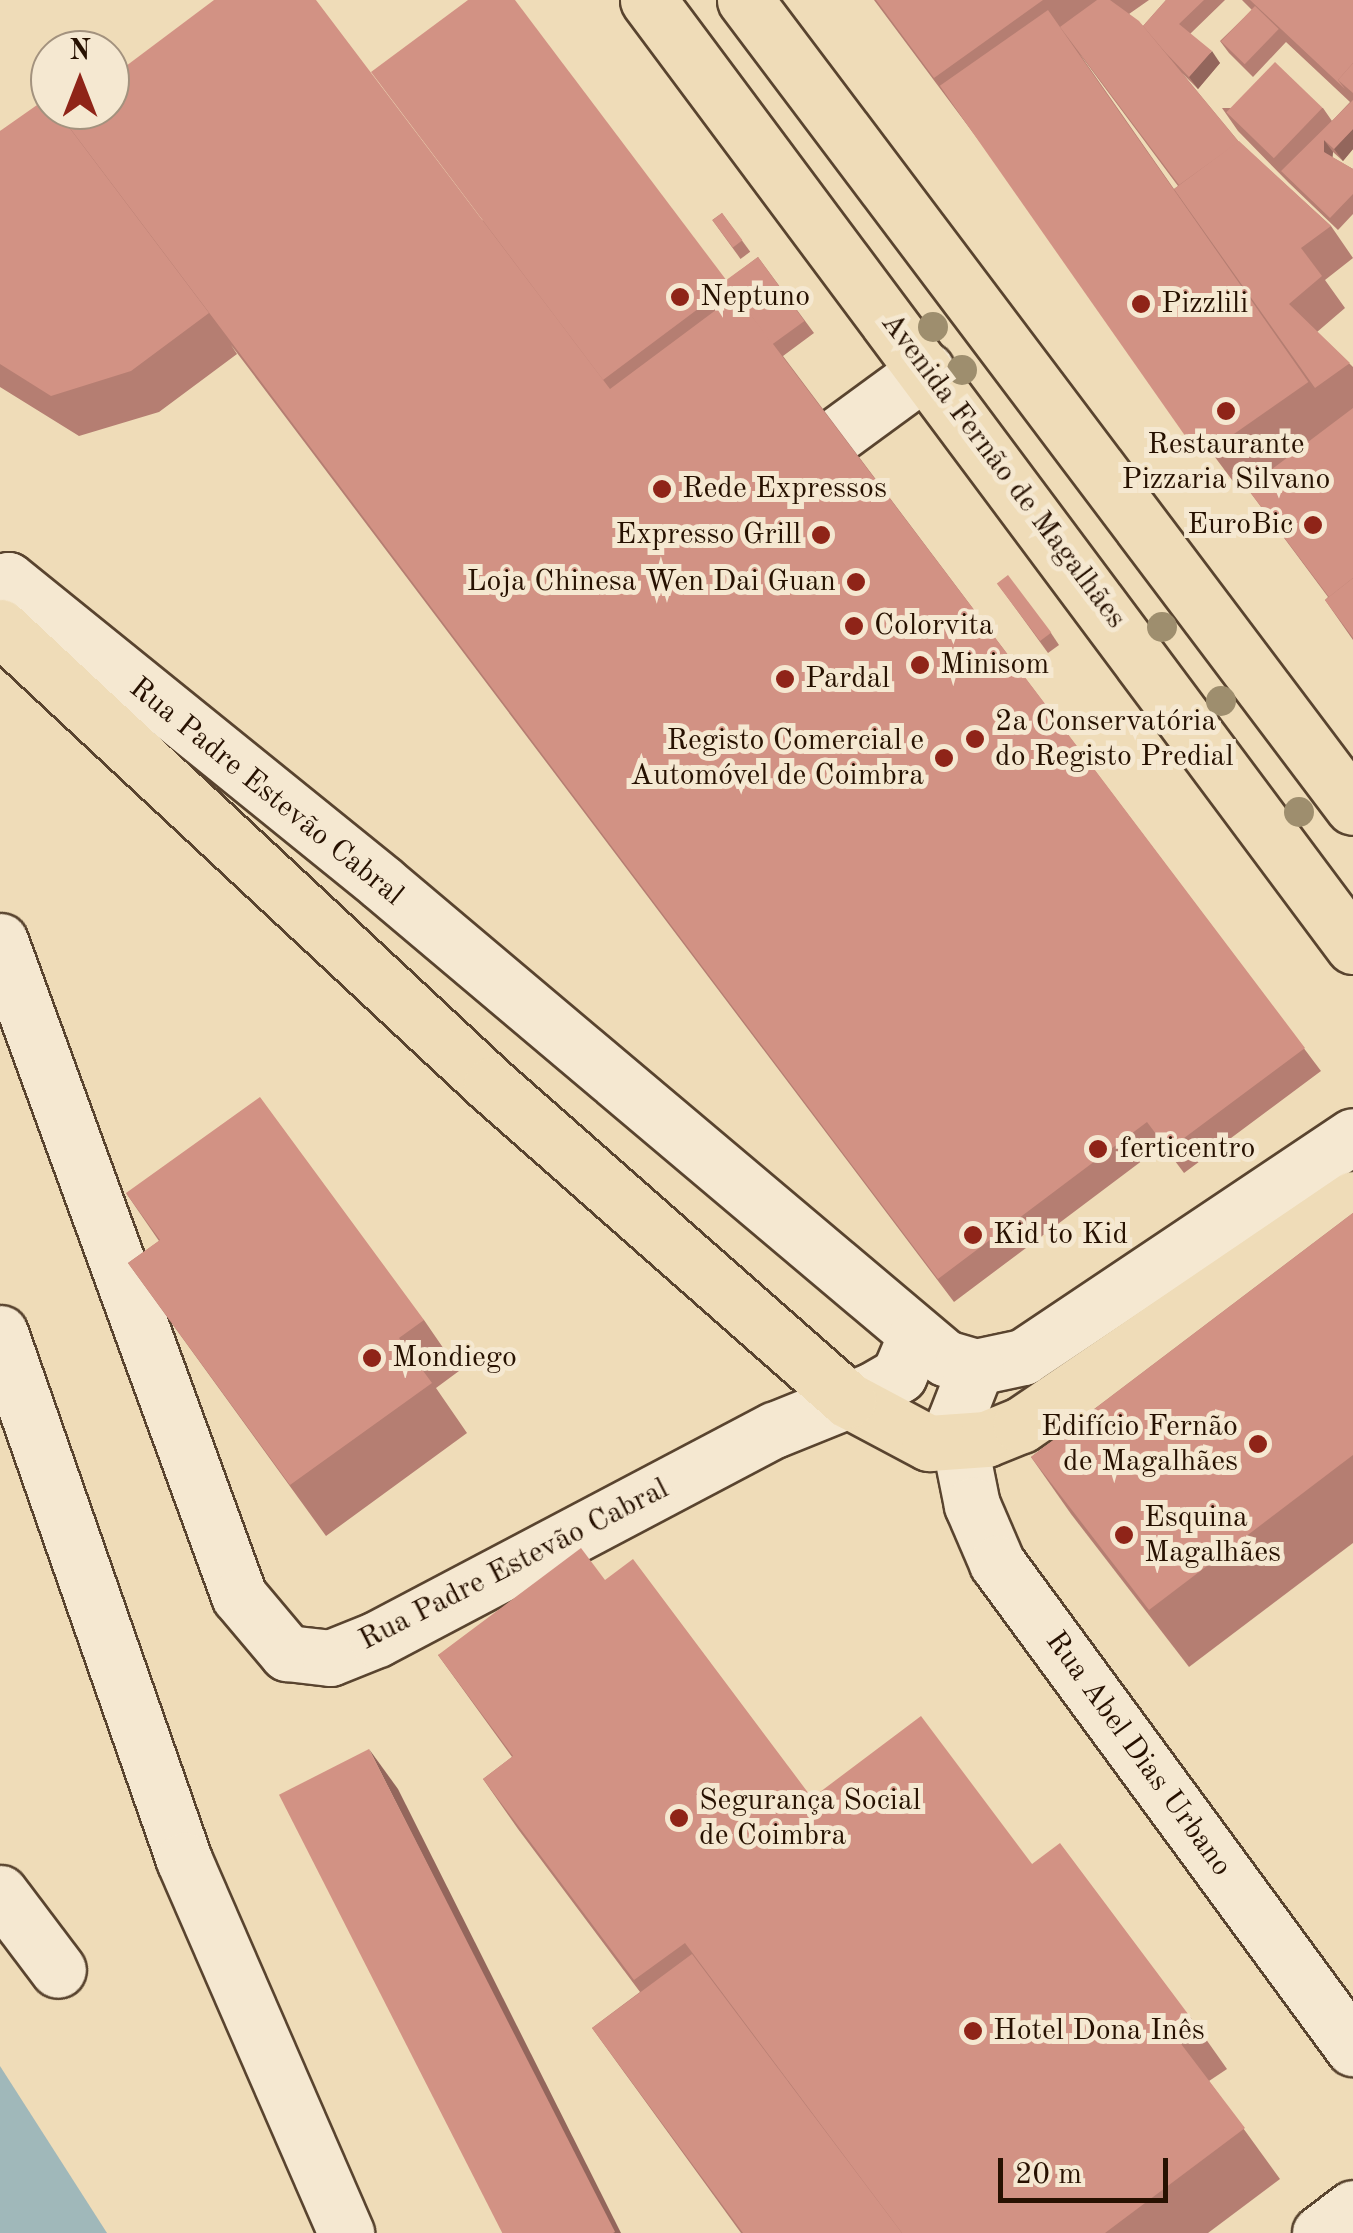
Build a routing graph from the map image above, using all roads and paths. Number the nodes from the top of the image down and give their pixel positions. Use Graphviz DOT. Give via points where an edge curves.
graph roads {
  1 [pos="648,0"];
  2 [pos="745,0"];
  3 [pos="926,370"];
  4 [pos="840,433"];
  5 [pos="2,590"];
  6 [pos="1353,807"];
  7 [pos="0,941"];
  8 [pos="1353,946"];
  9 [pos="1353,1136"];
  10 [pos="1353,1198"];
  11 [pos="0,1333"];
  12 [pos="914,1340"];
  13 [pos="976,1367"];
  14 [pos="848,1400"];
  15 [pos="959,1444"];
  16 [pos="0,1892"];
  17 [pos="58,1970"];
  18 [pos="1353,2048"];
  19 [pos="1353,2208"];
  20 [pos="346,2233"];
  21 [pos="1320,2233"];
  1 -- 3 [label="main road, Avenida Fernão de Magalhães"];
  2 -- 6 [label="main road"];
  3 -- 4 [label="street"];
  3 -- 8 [label="main road, Avenida Fernão de Magalhães"];
  5 -- 12 [label="street, Rua Padre Estevão Cabral" via="382,883"];
  5 -- 14 [label="main road" via="491,1085"];
  7 -- 14 [label="street, Rua Padre Estevão Cabral" via="239,1596 286,1653 330,1658 377,1639 774,1430"];
  9 -- 13 [label="street" via="1024,1356"];
  10 -- 15 [label="main road" via="1021,1425"];
  11 -- 20 [label="street" via="184,1860"];
  12 -- 13 [label="street, Rua Padre Estevão Cabral"];
  12 -- 14 [label="street, Rua Padre Estevão Cabral" via="898,1374"];
  13 -- 15 [label="street" via="962,1392"];
  14 -- 15 [label="main road" via="916,1438"];
  15 -- 18 [label="street, Rua Abel Dias Urbano" via="996,1563"];
  16 -- 17 [label="street"];
  19 -- 21 [label="street"];
}
